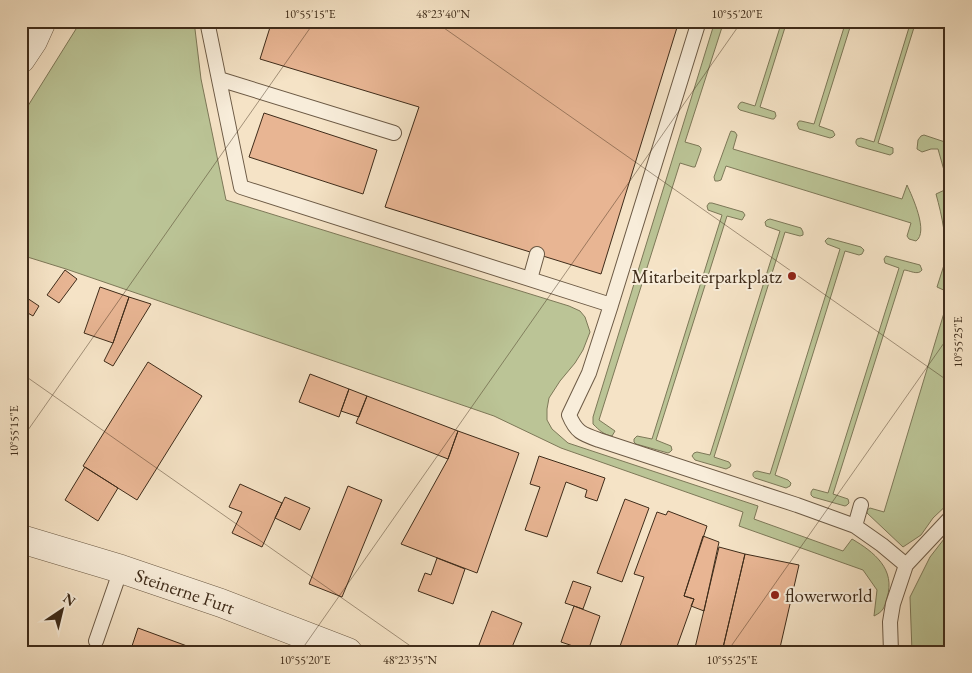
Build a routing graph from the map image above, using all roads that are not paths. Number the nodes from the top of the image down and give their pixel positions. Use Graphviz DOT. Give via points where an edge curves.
graph roads {
  1 [pos="42,21"];
  2 [pos="207,21"];
  3 [pos="699,21"];
  4 [pos="21,59"];
  5 [pos="219,79"];
  6 [pos="394,133"];
  7 [pos="537,254"];
  8 [pos="530,279"];
  9 [pos="611,305"];
  10 [pos="861,505"];
  11 [pos="951,518"];
  12 [pos="855,526"];
  13 [pos="21,539"];
  14 [pos="906,565"];
  15 [pos="121,569"];
  16 [pos="96,641"];
  17 [pos="348,652"];
  18 [pos="891,652"];
  1 -- 4 [label="street"];
  2 -- 5 [label="lane"];
  3 -- 9 [label="lane"];
  5 -- 6 [label="lane"];
  5 -- 8 [label="lane" via="241,187"];
  7 -- 8 [label="lane"];
  8 -- 9 [label="lane"];
  9 -- 12 [label="lane" via="589,373 569,415 578,432"];
  10 -- 12 [label="lane"];
  11 -- 14 [label="lane"];
  12 -- 14 [label="lane"];
  13 -- 15 [label="street, Steinerne Furt"];
  14 -- 18 [label="lane" via="893,604"];
  15 -- 16 [label="lane"];
  15 -- 17 [label="street, Steinerne Furt"];
}
